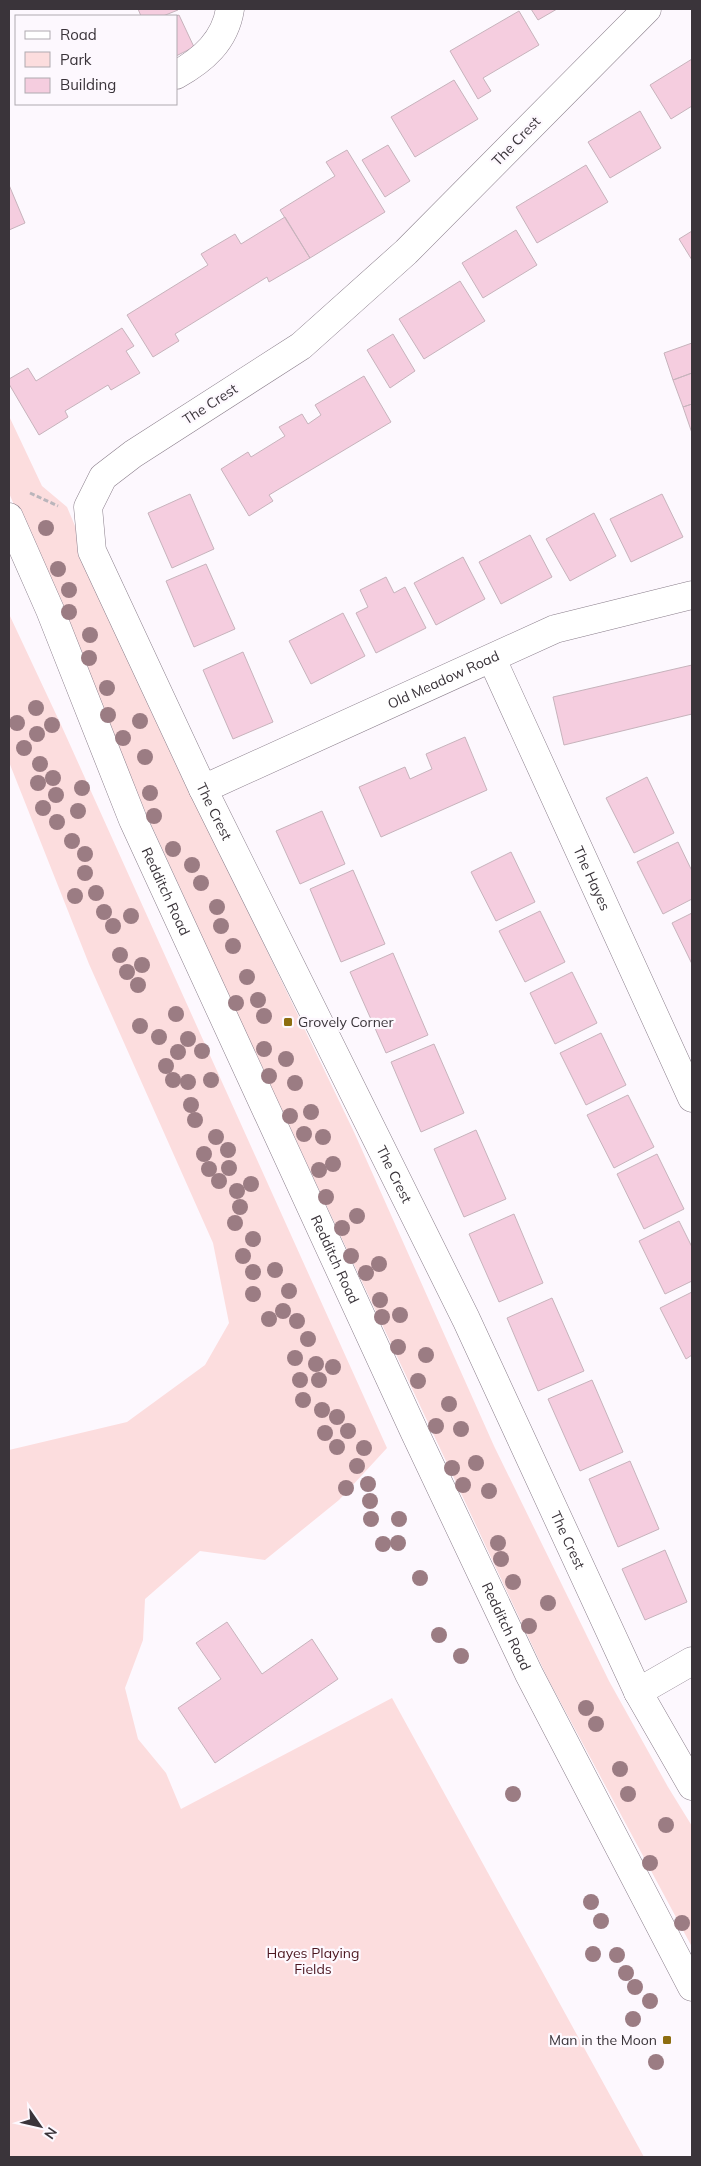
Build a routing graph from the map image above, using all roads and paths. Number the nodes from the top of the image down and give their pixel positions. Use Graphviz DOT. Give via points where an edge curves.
graph roads {
  1 [pos="230,9"];
  2 [pos="647,9"];
  3 [pos="178,74"];
  4 [pos="26,491"];
  5 [pos="9,517"];
  6 [pos="89,520"];
  7 [pos="692,595"];
  8 [pos="492,660"];
  9 [pos="203,789"];
  10 [pos="692,1098"];
  11 [pos="692,1661"];
  12 [pos="638,1692"];
  13 [pos="692,1786"];
  14 [pos="692,1987"];
  1 -- 3 [label="main road" via="216,44 204,57"];
  2 -- 6 [label="main road, The Crest" via="406,252 302,346 132,454 103,477 88,507"];
  4 -- 6 [label="path"];
  5 -- 14 [label="main road, Redditch Road" via="50,610 133,820 414,1431 529,1674"];
  6 -- 9 [label="main road, The Crest" via="92,551"];
  7 -- 8 [label="main road, Old Meadow Road" via="555,629"];
  8 -- 9 [label="main road, Old Meadow Road"];
  8 -- 10 [label="main road, The Hayes"];
  9 -- 12 [label="main road, The Crest" via="466,1320"];
  11 -- 12 [label="main road"];
  12 -- 13 [label="main road, The Crest"];
}
